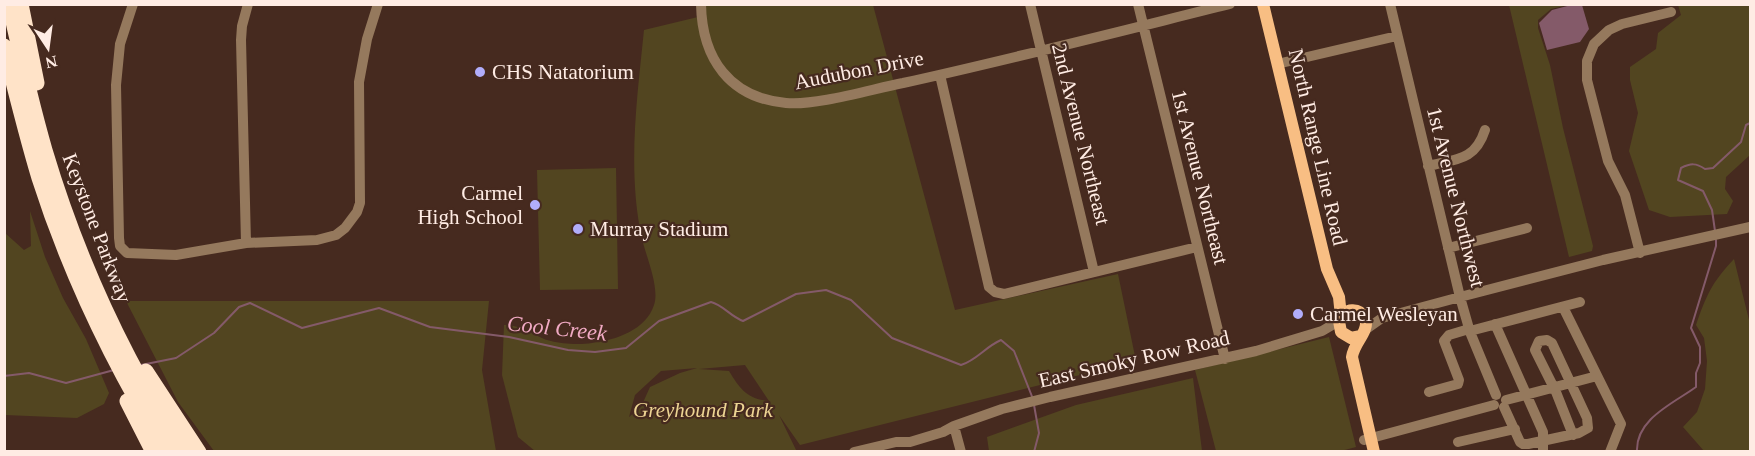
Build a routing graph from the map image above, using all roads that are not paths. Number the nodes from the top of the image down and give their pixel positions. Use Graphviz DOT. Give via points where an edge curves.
graph roads {
  1 [pos="9,4"];
  2 [pos="21,4"];
  3 [pos="133,4"];
  4 [pos="248,4"];
  5 [pos="378,4"];
  6 [pos="701,4"];
  7 [pos="1030,4"];
  8 [pos="1138,4"];
  9 [pos="1230,4"];
  10 [pos="1263,4"];
  11 [pos="1390,4"];
  12 [pos="1671,12"];
  13 [pos="1143,26"];
  14 [pos="1397,36"];
  15 [pos="4,46"];
  16 [pos="1041,50"];
  17 [pos="1277,64"];
  18 [pos="940,75"];
  19 [pos="4,86"];
  20 [pos="1485,130"];
  21 [pos="1428,166"];
  22 [pos="56,186"];
  23 [pos="47,202"];
  24 [pos="1750,222"];
  25 [pos="1750,227"];
  26 [pos="1527,228"];
  27 [pos="1729,231"];
  28 [pos="246,243"];
  29 [pos="1197,248"];
  30 [pos="1448,248"];
  31 [pos="1639,250"];
  32 [pos="1094,272"];
  33 [pos="1339,297"];
  34 [pos="1460,297"];
  35 [pos="1580,302"];
  36 [pos="1563,307"];
  37 [pos="1358,312"];
  38 [pos="1382,318"];
  39 [pos="1495,324"];
  40 [pos="1342,326"];
  41 [pos="1469,330"];
  42 [pos="1363,333"];
  43 [pos="115,344"];
  44 [pos="1225,359"];
  45 [pos="1597,376"];
  46 [pos="1571,383"];
  47 [pos="1554,387"];
  48 [pos="139,389"];
  49 [pos="1429,392"];
  50 [pos="1527,394"];
  51 [pos="1500,402"];
  52 [pos="954,426"];
  53 [pos="1515,429"];
  54 [pos="1573,435"];
  55 [pos="1458,442"];
  56 [pos="1367,443"];
  57 [pos="1544,446"];
  58 [pos="153,452"];
  59 [pos="167,452"];
  60 [pos="184,452"];
  61 [pos="199,452"];
  62 [pos="854,452"];
  63 [pos="961,452"];
  64 [pos="1374,452"];
  65 [pos="1610,452"];
  1 -- 22 [label="highway, Keystone Parkway"];
  2 -- 22 [label="highway"];
  3 -- 28 [label="street" via="120,44 116,85 120,246 127,253 150,255"];
  4 -- 28 [label="street" via="241,40"];
  5 -- 28 [label="street" via="359,82 357,212 336,235"];
  6 -- 18 [label="street, Audubon Drive" via="707,43 717,66 735,85 758,97 787,104 818,101"];
  7 -- 16 [label="street, 2nd Avenue Northeast"];
  8 -- 13 [label="street, 1st Avenue Northeast"];
  9 -- 13 [label="street, Audubon Drive"];
  10 -- 17 [label="main road, North Range Line Road"];
  11 -- 14 [label="street, 1st Avenue Northwest"];
  12 -- 31 [label="street" via="1615,27 1600,36 1587,61 1587,80 1608,161 1625,195"];
  13 -- 16 [label="street, Audubon Drive"];
  13 -- 29 [label="street, 1st Avenue Northeast"];
  14 -- 17 [label="street"];
  14 -- 21 [label="street, 1st Avenue Northwest"];
  15 -- 23 [label="highway, Keystone Parkway"];
  16 -- 18 [label="street, Audubon Drive"];
  16 -- 32 [label="street, 2nd Avenue Northeast"];
  17 -- 33 [label="main road, North Range Line Road" via="1327,269"];
  18 -- 32 [label="street" via="989,287 1004,294"];
  19 -- 23 [label="highway"];
  20 -- 21 [label="street" via="1472,153"];
  21 -- 30 [label="street, 1st Avenue Northwest"];
  22 -- 43 [label="highway, Keystone Parkway"];
  23 -- 43 [label="highway, Keystone Parkway" via="76,279"];
  24 -- 27 [label="street"];
  25 -- 27 [label="street"];
  26 -- 30 [label="street"];
  27 -- 31 [label="street"];
  29 -- 32 [label="street"];
  29 -- 44 [label="street, 1st Avenue Northeast"];
  30 -- 34 [label="street, 1st Avenue Northwest"];
  31 -- 34 [label="street"];
  33 -- 37 [label="main road, North Range Line Road"];
  33 -- 40 [label="main road, North Range Line Road"];
  34 -- 38 [label="street"];
  34 -- 41 [label="street, 1st Avenue Northwest"];
  35 -- 36 [label="street"];
  36 -- 39 [label="street"];
  36 -- 45 [label="street"];
  37 -- 38 [label="street"];
  37 -- 40 [label="main road" via="1347,311"];
  37 -- 42 [label="main road" via="1366,320"];
  38 -- 42 [label="street"];
  39 -- 41 [label="street"];
  39 -- 50 [label="street"];
  40 -- 42 [label="main road" via="1351,338"];
  40 -- 44 [label="street, East Smoky Row Road"];
  40 -- 56 [label="main road, North Range Line Road" via="1347,369"];
  41 -- 49 [label="street" via="1449,335 1444,341 1458,384"];
  41 -- 51 [label="street, 1st Avenue Northwest"];
  42 -- 56 [label="main road, North Range Line Road" via="1354,346 1352,361"];
  43 -- 48 [label="highway"];
  43 -- 48 [label="highway" via="138,359"];
  44 -- 52 [label="street, East Smoky Row Road" via="1050,397"];
  45 -- 46 [label="street"];
  45 -- 65 [label="street" via="1621,424"];
  46 -- 47 [label="street"];
  46 -- 47 [label="street" via="1552,343 1541,339 1535,350"];
  46 -- 54 [label="street" via="1588,428"];
  47 -- 50 [label="street"];
  47 -- 54 [label="street"];
  48 -- 58 [label="highway"];
  48 -- 59 [label="highway"];
  48 -- 60 [label="highway"];
  48 -- 61 [label="highway"];
  50 -- 51 [label="street"];
  50 -- 57 [label="street" via="1543,432"];
  51 -- 53 [label="street, 1st Avenue Northwest"];
  51 -- 56 [label="street"];
  52 -- 62 [label="street, East Smoky Row Road" via="910,442"];
  52 -- 63 [label="street"];
  53 -- 55 [label="street"];
  53 -- 57 [label="street" via="1523,444"];
  54 -- 57 [label="street"];
  56 -- 64 [label="main road, North Range Line Road"];
}
